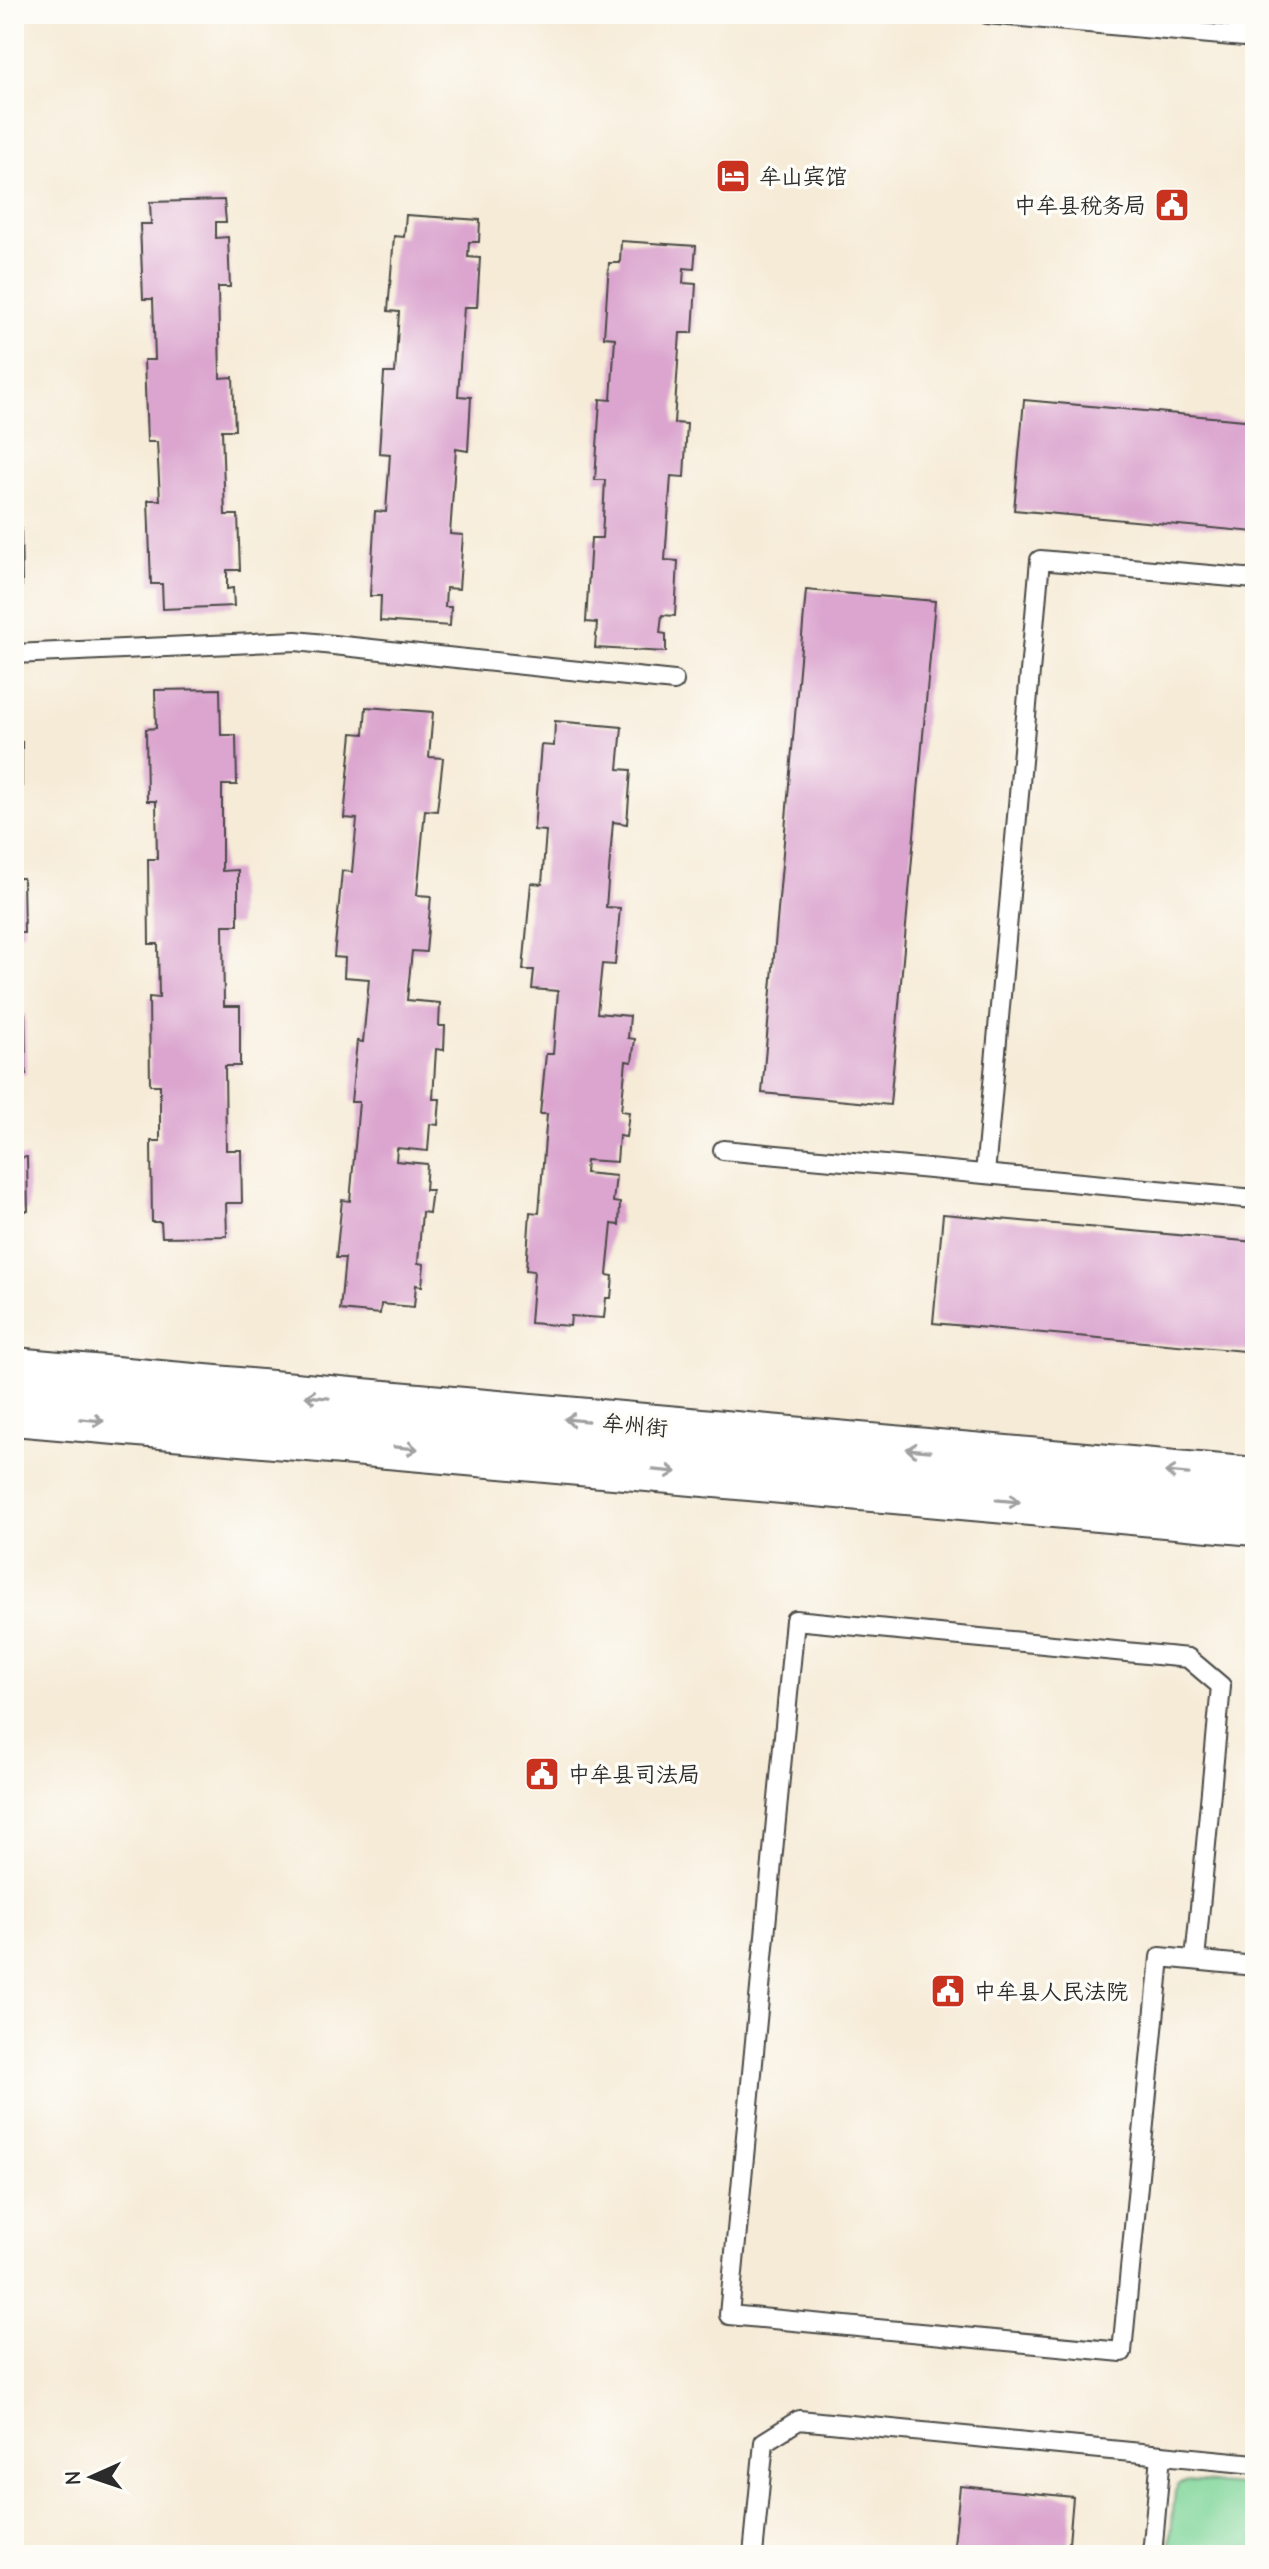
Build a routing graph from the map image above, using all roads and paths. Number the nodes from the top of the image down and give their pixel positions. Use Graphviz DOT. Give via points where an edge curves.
graph roads {
  1 [pos="987,14"];
  2 [pos="1255,38"];
  3 [pos="1255,579"];
  4 [pos="14,654"];
  5 [pos="674,681"];
  6 [pos="723,1150"];
  7 [pos="985,1174"];
  8 [pos="1255,1199"];
  9 [pos="14,1370"];
  10 [pos="14,1413"];
  11 [pos="1255,1480"];
  12 [pos="1255,1523"];
  13 [pos="1195,1960"];
  14 [pos="1255,1966"];
  15 [pos="1161,2455"];
  16 [pos="1255,2464"];
  17 [pos="753,2555"];
  18 [pos="1152,2555"];
  1 -- 2 [label="lane"];
  3 -- 7 [label="lane" via="1040,560"];
  4 -- 5 [label="lane" via="296,641"];
  6 -- 7 [label="lane"];
  7 -- 8 [label="lane"];
  11 -- 9 [label="street, 牟州街, one-way"];
  10 -- 12 [label="street, 牟州街, one-way"];
  13 -- 13 [label="lane" via="1221,1686 1188,1658 795,1620 729,2315 1122,2352 1160,1957"];
  13 -- 14 [label="lane"];
  15 -- 16 [label="lane"];
  15 -- 17 [label="lane" via="799,2420 764,2442"];
  15 -- 18 [label="lane"];
}
